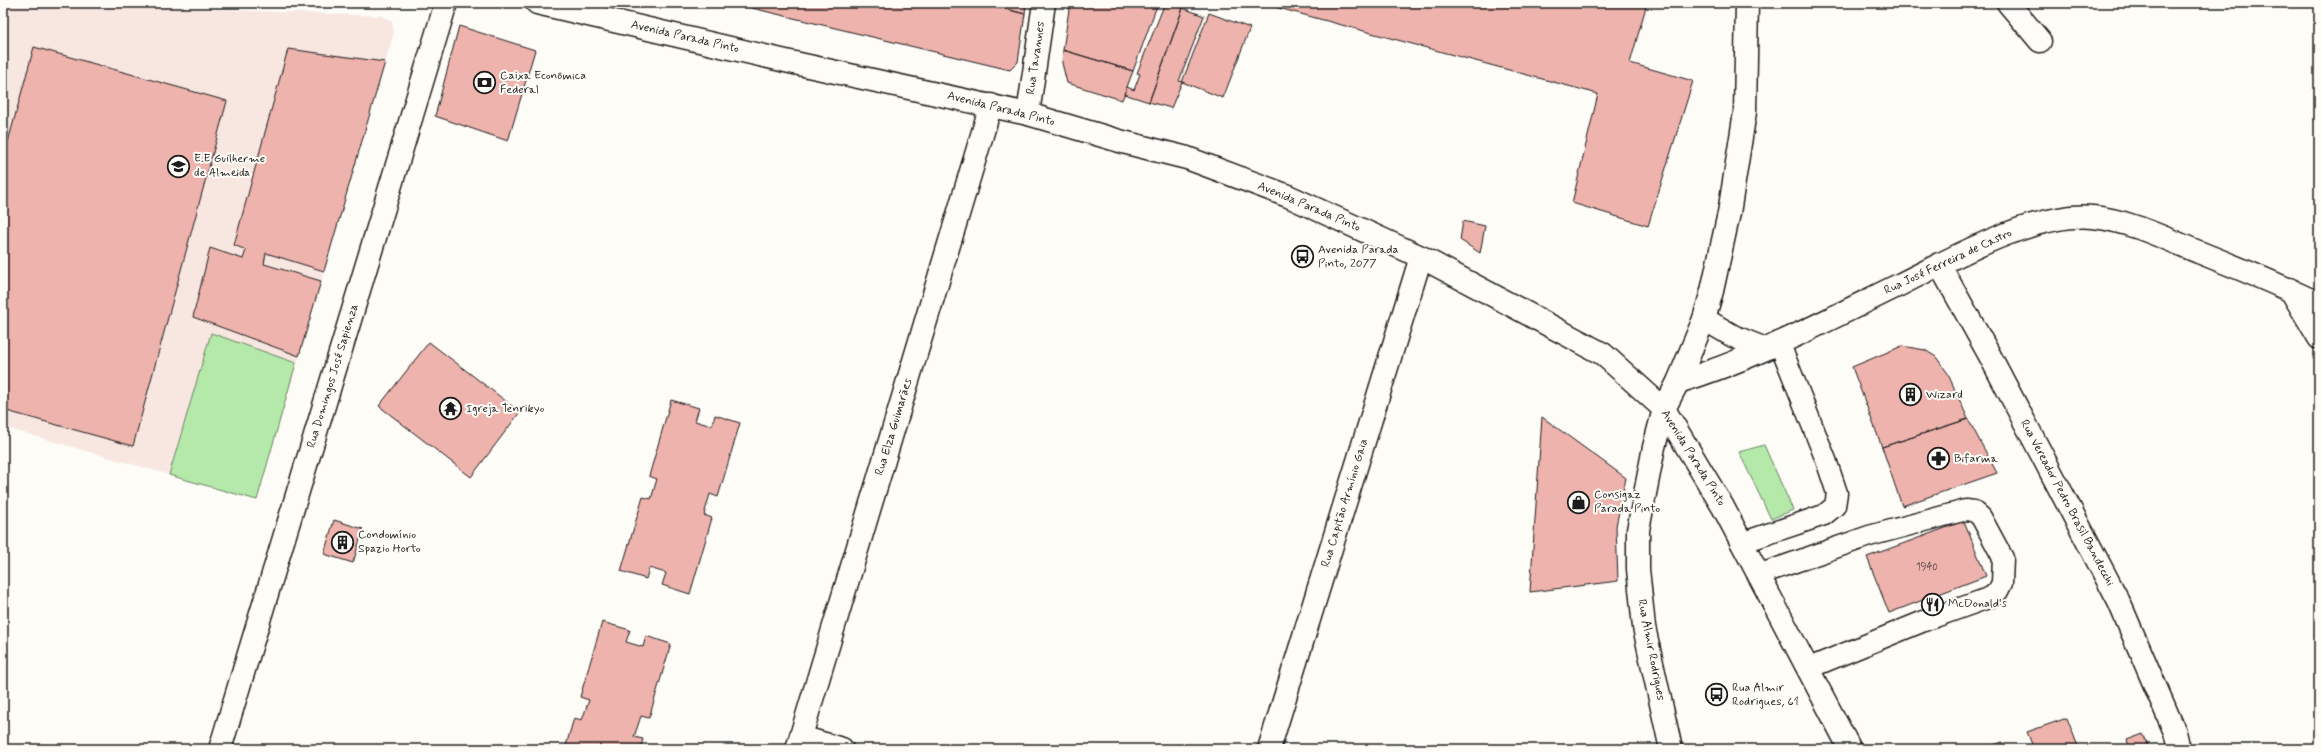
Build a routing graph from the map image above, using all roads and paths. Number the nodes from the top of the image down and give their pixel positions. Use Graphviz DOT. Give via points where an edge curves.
graph roads {
  1 [pos="446,3"];
  2 [pos="537,3"];
  3 [pos="1044,3"];
  4 [pos="1747,3"];
  5 [pos="2008,3"];
  6 [pos="2040,41"];
  7 [pos="991,105"];
  8 [pos="1028,114"];
  9 [pos="1422,257"];
  10 [pos="1939,264"];
  11 [pos="2290,289"];
  12 [pos="2319,304"];
  13 [pos="1704,319"];
  14 [pos="2319,338"];
  15 [pos="1771,345"];
  16 [pos="1678,382"];
  17 [pos="1664,409"];
  18 [pos="1741,543"];
  19 [pos="1758,575"];
  20 [pos="1809,668"];
  21 [pos="799,743"];
  22 [pos="220,749"];
  23 [pos="842,749"];
  24 [pos="1269,749"];
  25 [pos="1671,749"];
  26 [pos="1850,749"];
  27 [pos="2179,749"];
  1 -- 22 [label="street, Rua Domingos José Sapienza"];
  2 -- 7 [label="street, Avenida Parada Pinto" via="790,62"];
  3 -- 8 [label="street, Rua Tavannes"];
  4 -- 13 [label="street, Rua Almir Rodrigues" via="1745,112 1729,213"];
  5 -- 6 [label="street"];
  7 -- 8 [label="street, Avenida Parada Pinto"];
  7 -- 21 [label="street, Rua Elza Guimarães"];
  8 -- 9 [label="street, Avenida Parada Pinto" via="1187,158 1288,196"];
  9 -- 17 [label="street, Avenida Parada Pinto" via="1603,354"];
  9 -- 24 [label="street, Rua Capitão Armínio Gaia"];
  10 -- 11 [label="street, Rua José Ferreira de Castro" via="2014,231 2064,218 2091,217 2130,224"];
  10 -- 15 [label="street, Rua José Ferreira de Castro"];
  10 -- 27 [label="street, Rua Vereador Pedro Brasil Bandecchi" via="1994,363 2119,602 2175,732"];
  11 -- 12 [label="street, Rua José Ferreira de Castro"];
  11 -- 14 [label="street"];
  13 -- 15 [label="street" via="1733,336"];
  13 -- 16 [label="street, Rua Almir Rodrigues"];
  15 -- 16 [label="street, Rua José Ferreira de Castro" via="1732,364"];
  15 -- 18 [label="lane" via="1826,460 1837,493 1834,506 1824,515"];
  16 -- 17 [label="street, Rua Almir Rodrigues"];
  17 -- 18 [label="street, Avenida Parada Pinto" via="1723,507"];
  17 -- 25 [label="street, Rua Almir Rodrigues" via="1638,530 1638,569 1644,627"];
  18 -- 19 [label="street, Avenida Parada Pinto"];
  19 -- 20 [label="street, Avenida Parada Pinto"];
  19 -- 20 [label="lane" via="1870,536 1966,510 1974,511 1981,517 2003,558 2002,583 1991,597"];
  20 -- 26 [label="street, Avenida Parada Pinto"];
  21 -- 23 [label="street"];
}
